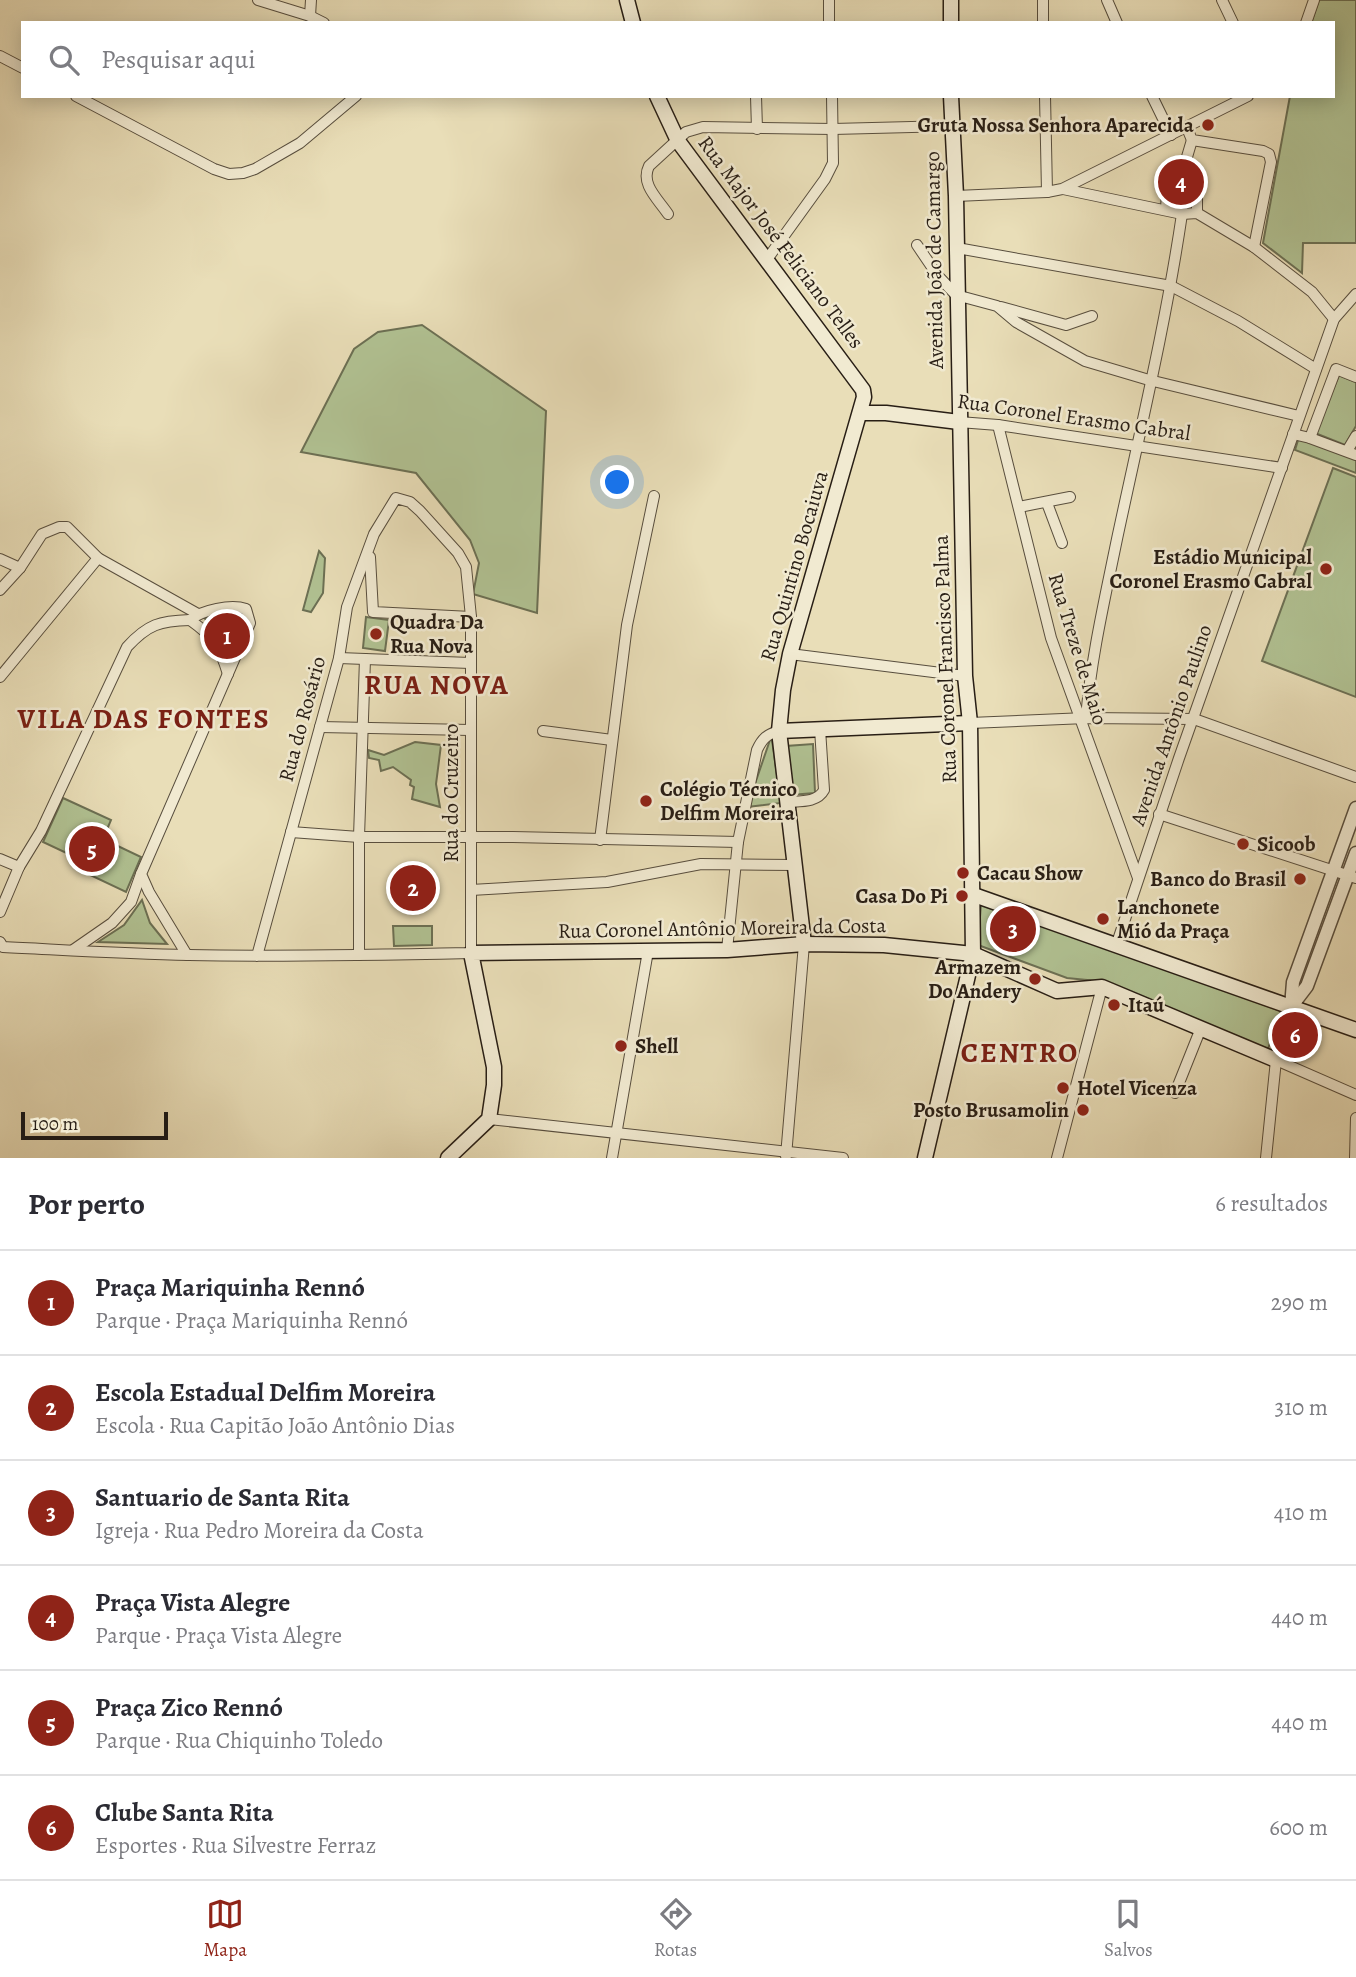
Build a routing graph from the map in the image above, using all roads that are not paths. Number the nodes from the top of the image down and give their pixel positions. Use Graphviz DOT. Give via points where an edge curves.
graph roads {
  1 [pos="258,0"];
  2 [pos="311,0"];
  3 [pos="627,0"];
  4 [pos="828,0"];
  5 [pos="951,0"];
  6 [pos="1042,0"];
  7 [pos="1107,0"];
  8 [pos="1222,0"];
  9 [pos="1314,0"];
  10 [pos="310,16"];
  11 [pos="320,21"];
  12 [pos="632,21"];
  13 [pos="829,21"];
  14 [pos="951,21"];
  15 [pos="1043,21"];
  16 [pos="1116,21"];
  17 [pos="1232,21"];
  18 [pos="1307,21"];
  19 [pos="0,56"];
  20 [pos="21,67"];
  21 [pos="80,98"];
  22 [pos="354,98"];
  23 [pos="658,98"];
  24 [pos="756,98"];
  25 [pos="832,98"];
  26 [pos="951,98"];
  27 [pos="1045,98"];
  28 [pos="1154,98"];
  29 [pos="1244,98"];
  30 [pos="951,126"];
  31 [pos="1187,128"];
  32 [pos="757,129"];
  33 [pos="833,129"];
  34 [pos="1171,135"];
  35 [pos="1192,140"];
  36 [pos="678,141"];
  37 [pos="1184,167"];
  38 [pos="1062,189"];
  39 [pos="1047,192"];
  40 [pos="956,196"];
  41 [pos="1166,210"];
  42 [pos="1196,213"];
  43 [pos="668,214"];
  44 [pos="1182,214"];
  45 [pos="917,245"];
  46 [pos="1254,247"];
  47 [pos="957,248"];
  48 [pos="768,258"];
  49 [pos="1171,286"];
  50 [pos="1356,294"];
  51 [pos="956,295"];
  52 [pos="997,306"];
  53 [pos="1091,316"];
  54 [pos="1334,319"];
  55 [pos="1066,325"];
  56 [pos="1061,346"];
  57 [pos="1316,369"];
  58 [pos="1356,377"];
  59 [pos="1149,380"];
  60 [pos="860,413"];
  61 [pos="1299,416"];
  62 [pos="959,422"];
  63 [pos="998,425"];
  64 [pos="1293,434"];
  65 [pos="1356,436"];
  66 [pos="1310,438"];
  67 [pos="1136,446"];
  68 [pos="1351,453"];
  69 [pos="1282,468"];
  70 [pos="654,496"];
  71 [pos="1070,497"];
  72 [pos="396,498"];
  73 [pos="1047,503"];
  74 [pos="1019,507"];
  75 [pos="1062,542"];
  76 [pos="370,551"];
  77 [pos="98,558"];
  78 [pos="0,559"];
  79 [pos="20,568"];
  80 [pos="0,590"];
  81 [pos="194,617"];
  82 [pos="471,617"];
  83 [pos="790,654"];
  84 [pos="339,658"];
  85 [pos="365,659"];
  86 [pos="470,663"];
  87 [pos="228,674"];
  88 [pos="965,676"];
  89 [pos="0,677"];
  90 [pos="1082,718"];
  91 [pos="1194,719"];
  92 [pos="970,723"];
  93 [pos="320,727"];
  94 [pos="362,729"];
  95 [pos="820,729"];
  96 [pos="470,730"];
  97 [pos="543,731"];
  98 [pos="779,731"];
  99 [pos="612,740"];
  100 [pos="1356,777"];
  101 [pos="787,802"];
  102 [pos="1356,808"];
  103 [pos="1159,814"];
  104 [pos="291,832"];
  105 [pos="359,837"];
  106 [pos="469,838"];
  107 [pos="600,839"];
  108 [pos="738,842"];
  109 [pos="1356,853"];
  110 [pos="0,859"];
  111 [pos="737,865"];
  112 [pos="794,865"];
  113 [pos="19,867"];
  114 [pos="1334,870"];
  115 [pos="141,874"];
  116 [pos="1352,877"];
  117 [pos="1138,878"];
  118 [pos="471,890"];
  119 [pos="974,895"];
  120 [pos="0,912"];
  121 [pos="804,944"];
  122 [pos="2,945"];
  123 [pos="1116,946"];
  124 [pos="73,950"];
  125 [pos="727,950"];
  126 [pos="648,951"];
  127 [pos="471,953"];
  128 [pos="973,954"];
  129 [pos="187,955"];
  130 [pos="359,955"];
  131 [pos="257,956"];
  132 [pos="1102,987"];
  133 [pos="1291,1007"];
  134 [pos="1201,1028"];
  135 [pos="1356,1030"];
  136 [pos="1276,1060"];
  137 [pos="1175,1094"];
  138 [pos="1356,1095"];
  139 [pos="1356,1118"];
  140 [pos="489,1119"];
  141 [pos="617,1132"];
  142 [pos="786,1155"];
  143 [pos="448,1158"];
  144 [pos="612,1158"];
  145 [pos="843,1158"];
  146 [pos="925,1158"];
  147 [pos="1057,1158"];
  148 [pos="1266,1158"];
  149 [pos="1355,1158"];
  1 -- 10 [label="street"];
  2 -- 10 [label="street"];
  3 -- 12 [label="main road"];
  4 -- 13 [label="street"];
  5 -- 14 [label="main road"];
  6 -- 15 [label="street"];
  7 -- 16 [label="street"];
  8 -- 17 [label="street"];
  9 -- 18 [label="street"];
  10 -- 11 [label="street"];
  19 -- 20 [label="street"];
  21 -- 22 [label="street" via="229,173 255,169 300,142"];
  23 -- 36 [label="main road, Rua Major José Feliciano Telles"];
  24 -- 32 [label="street"];
  25 -- 33 [label="street"];
  26 -- 30 [label="main road, Avenida João de Camargo"];
  27 -- 39 [label="street"];
  28 -- 34 [label="street"];
  29 -- 31 [label="street"];
  30 -- 33 [label="street"];
  30 -- 40 [label="main road, Avenida João de Camargo"];
  31 -- 34 [label="street"];
  31 -- 35 [label="street"];
  32 -- 33 [label="street"];
  32 -- 36 [label="street" via="703,127"];
  33 -- 48 [label="street" via="833,163 825,179"];
  34 -- 38 [label="street"];
  35 -- 37 [label="street"];
  35 -- 46 [label="street" via="1269,154"];
  36 -- 43 [label="street" via="645,174"];
  36 -- 48 [label="main road, Rua Major José Feliciano Telles"];
  37 -- 41 [label="street" via="1168,168"];
  37 -- 42 [label="street" via="1197,173"];
  38 -- 39 [label="street"];
  38 -- 41 [label="street"];
  39 -- 40 [label="street"];
  40 -- 47 [label="main road, Avenida João de Camargo"];
  41 -- 44 [label="street"];
  42 -- 44 [label="street"];
  42 -- 46 [label="street"];
  44 -- 49 [label="street"];
  45 -- 51 [label="street"];
  46 -- 54 [label="street" via="1312,292"];
  47 -- 49 [label="street"];
  47 -- 51 [label="main road, Avenida João de Camargo"];
  48 -- 60 [label="main road, Rua Major José Feliciano Telles" via="861,384"];
  49 -- 57 [label="street"];
  49 -- 59 [label="street"];
  50 -- 54 [label="street"];
  51 -- 52 [label="street"];
  51 -- 62 [label="main road, Avenida João de Camargo"];
  52 -- 55 [label="street"];
  52 -- 56 [label="street"];
  53 -- 55 [label="street"];
  54 -- 57 [label="street, Avenida Antônio Paulino"];
  55 -- 56 [label="street"];
  56 -- 59 [label="street" via="1085,361"];
  57 -- 61 [label="street, Avenida Antônio Paulino"];
  58 -- 66 [label="street" via="1336,369"];
  59 -- 61 [label="street"];
  59 -- 67 [label="street"];
  60 -- 62 [label="main road, Rua Coronel Erasmo Cabral"];
  60 -- 83 [label="main road, Rua Quintino Bocaiuva"];
  61 -- 64 [label="street, Avenida Antônio Paulino"];
  62 -- 63 [label="street, Rua Coronel Erasmo Cabral"];
  62 -- 88 [label="main road, Rua Coronel Francisco Palma"];
  63 -- 67 [label="street, Rua Coronel Erasmo Cabral"];
  63 -- 74 [label="street, Rua Treze de Maio"];
  64 -- 66 [label="street"];
  64 -- 69 [label="street, Avenida Antônio Paulino"];
  65 -- 68 [label="street"];
  66 -- 68 [label="street"];
  67 -- 69 [label="street, Rua Coronel Erasmo Cabral"];
  67 -- 90 [label="street"];
  69 -- 91 [label="street, Avenida Antônio Paulino"];
  70 -- 99 [label="street" via="627,625"];
  71 -- 73 [label="street"];
  72 -- 76 [label="street, Rua do Rosário" via="374,534"];
  72 -- 82 [label="street, Rua do Cruzeiro" via="420,511 466,567"];
  73 -- 74 [label="street"];
  73 -- 75 [label="street"];
  74 -- 90 [label="street, Rua Treze de Maio" via="1051,638"];
  76 -- 82 [label="street" via="373,612"];
  76 -- 84 [label="street, Rua do Rosário" via="347,607"];
  77 -- 79 [label="street" via="67,527 58,527 42,534"];
  77 -- 81 [label="street"];
  77 -- 89 [label="street"];
  78 -- 79 [label="street"];
  79 -- 80 [label="street"];
  81 -- 87 [label="street" via="219,645"];
  81 -- 87 [label="street" via="239,606 246,609 250,623"];
  81 -- 113 [label="street" via="151,626 127,647 41,831"];
  82 -- 86 [label="street, Rua do Cruzeiro"];
  83 -- 88 [label="street"];
  83 -- 98 [label="main road, Rua Quintino Bocaiuva"];
  84 -- 85 [label="street"];
  84 -- 93 [label="street, Rua do Rosário"];
  85 -- 86 [label="street"];
  85 -- 94 [label="street"];
  86 -- 96 [label="street, Rua do Cruzeiro"];
  87 -- 115 [label="street"];
  88 -- 92 [label="main road, Rua Coronel Francisco Palma"];
  90 -- 91 [label="street"];
  90 -- 92 [label="street"];
  90 -- 117 [label="street, Rua Treze de Maio"];
  91 -- 100 [label="street"];
  91 -- 103 [label="street, Avenida Antônio Paulino"];
  92 -- 95 [label="main road"];
  92 -- 119 [label="main road, Rua Coronel Francisco Palma"];
  93 -- 94 [label="street"];
  93 -- 104 [label="street, Rua do Rosário"];
  94 -- 96 [label="street"];
  94 -- 105 [label="street"];
  95 -- 98 [label="main road"];
  95 -- 101 [label="street" via="822,795"];
  96 -- 106 [label="street, Rua do Cruzeiro"];
  97 -- 99 [label="street"];
  98 -- 101 [label="main road, Rua Quintino Bocaiuva"];
  98 -- 108 [label="street" via="768,734 757,750"];
  99 -- 107 [label="street"];
  101 -- 112 [label="main road, Rua Quintino Bocaiuva"];
  102 -- 114 [label="street"];
  103 -- 114 [label="street"];
  103 -- 117 [label="street, Avenida Antônio Paulino"];
  104 -- 105 [label="street"];
  104 -- 131 [label="street, Rua do Rosário"];
  105 -- 106 [label="street"];
  105 -- 130 [label="street"];
  106 -- 107 [label="street"];
  106 -- 118 [label="street, Rua do Cruzeiro"];
  107 -- 108 [label="street"];
  108 -- 111 [label="street"];
  109 -- 116 [label="street"];
  110 -- 113 [label="street"];
  111 -- 112 [label="street"];
  111 -- 118 [label="street" via="701,864 607,883"];
  111 -- 125 [label="street"];
  112 -- 121 [label="main road, Rua Quintino Bocaiuva"];
  113 -- 120 [label="street"];
  114 -- 116 [label="street"];
  114 -- 133 [label="street" via="1293,982"];
  115 -- 124 [label="street" via="131,902 112,923"];
  115 -- 129 [label="street"];
  116 -- 133 [label="street" via="1307,986"];
  117 -- 123 [label="street, Avenida Antônio Paulino"];
  118 -- 127 [label="street, Rua do Cruzeiro"];
  119 -- 123 [label="main road"];
  119 -- 128 [label="main road, Rua Coronel Francisco Palma"];
  121 -- 125 [label="main road, Rua Coronel Antônio Moreira da Costa"];
  121 -- 128 [label="main road, Rua Coronel Antônio Moreira da Costa" via="884,945"];
  121 -- 142 [label="street"];
  122 -- 124 [label="street"];
  123 -- 133 [label="main road"];
  124 -- 129 [label="street"];
  125 -- 126 [label="main road, Rua Coronel Antônio Moreira da Costa"];
  126 -- 127 [label="main road, Rua Coronel Antônio Moreira da Costa"];
  126 -- 141 [label="street"];
  127 -- 130 [label="street"];
  127 -- 140 [label="main road" via="494,1067"];
  128 -- 132 [label="main road, Rua Coronel Antônio Moreira da Costa" via="1057,991"];
  128 -- 146 [label="main road, Rua Coronel Francisco Palma"];
  129 -- 131 [label="street"];
  130 -- 131 [label="street"];
  132 -- 134 [label="main road"];
  132 -- 147 [label="street"];
  133 -- 135 [label="main road"];
  133 -- 136 [label="street"];
  134 -- 136 [label="main road"];
  134 -- 137 [label="street"];
  136 -- 138 [label="street"];
  136 -- 148 [label="street"];
  139 -- 149 [label="street"];
  140 -- 141 [label="street"];
  140 -- 143 [label="main road"];
  141 -- 142 [label="street"];
  141 -- 144 [label="street"];
  142 -- 145 [label="street"];
}
